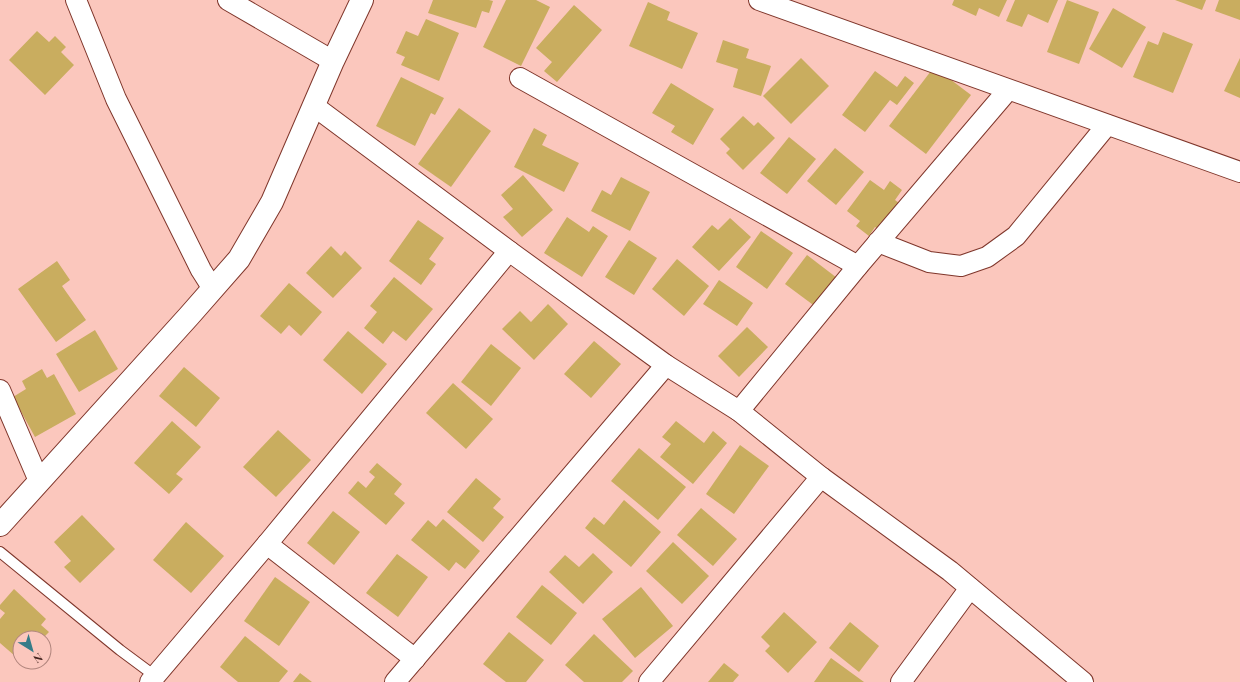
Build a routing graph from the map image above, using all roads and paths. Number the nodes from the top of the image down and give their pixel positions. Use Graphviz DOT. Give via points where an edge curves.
graph roads {
  1 [pos="76,0"];
  2 [pos="228,0"];
  3 [pos="362,0"];
  4 [pos="759,0"];
  5 [pos="333,61"];
  6 [pos="520,78"];
  7 [pos="1008,90"];
  8 [pos="314,106"];
  9 [pos="1107,125"];
  10 [pos="1240,172"];
  11 [pos="878,242"];
  12 [pos="509,251"];
  13 [pos="858,266"];
  14 [pos="213,289"];
  15 [pos="666,365"];
  16 [pos="0,390"];
  17 [pos="739,411"];
  18 [pos="821,477"];
  19 [pos="39,481"];
  20 [pos="0,524"];
  21 [pos="267,544"];
  22 [pos="0,552"];
  23 [pos="970,588"];
  24 [pos="415,659"];
  25 [pos="152,679"];
  26 [pos="395,682"];
  27 [pos="649,682"];
  28 [pos="901,682"];
  29 [pos="1083,682"];
  1 -- 14 [label="street" via="116,99 201,270"];
  2 -- 5 [label="street"];
  3 -- 5 [label="street"];
  4 -- 7 [label="street"];
  5 -- 8 [label="street"];
  6 -- 13 [label="street"];
  7 -- 9 [label="street"];
  7 -- 11 [label="street"];
  8 -- 12 [label="street"];
  8 -- 14 [label="street" via="272,202 239,259"];
  9 -- 10 [label="street"];
  9 -- 11 [label="street" via="1016,236 987,256 961,266 928,262"];
  11 -- 13 [label="street"];
  12 -- 15 [label="street"];
  12 -- 21 [label="street"];
  13 -- 17 [label="street"];
  14 -- 19 [label="street"];
  15 -- 17 [label="street"];
  15 -- 24 [label="street"];
  16 -- 19 [label="street"];
  17 -- 18 [label="street"];
  18 -- 23 [label="street"];
  18 -- 27 [label="street"];
  19 -- 20 [label="street"];
  21 -- 24 [label="street"];
  21 -- 25 [label="street"];
  22 -- 25 [label="lane"];
  23 -- 28 [label="street"];
  23 -- 29 [label="street"];
  24 -- 26 [label="street"];
}
